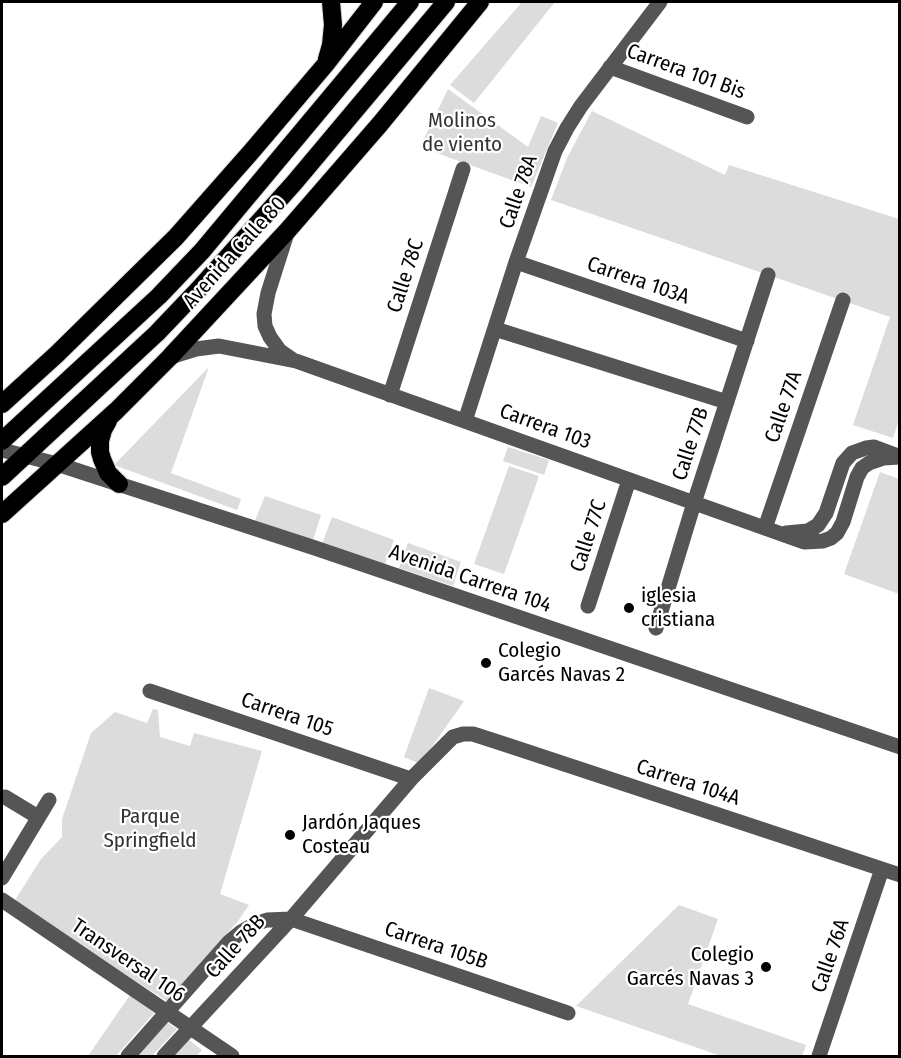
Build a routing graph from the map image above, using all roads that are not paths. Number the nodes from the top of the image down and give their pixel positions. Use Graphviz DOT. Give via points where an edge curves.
graph roads {
  1 [pos="331,2"];
  2 [pos="374,2"];
  3 [pos="410,2"];
  4 [pos="446,2"];
  5 [pos="480,2"];
  6 [pos="660,2"];
  7 [pos="325,65"];
  8 [pos="610,67"];
  9 [pos="747,117"];
  10 [pos="463,169"];
  11 [pos="288,230"];
  12 [pos="516,262"];
  13 [pos="768,274"];
  14 [pos="843,300"];
  15 [pos="495,329"];
  16 [pos="747,340"];
  17 [pos="170,357"];
  18 [pos="296,362"];
  19 [pos="390,395"];
  20 [pos="727,402"];
  21 [pos="2,404"];
  22 [pos="117,411"];
  23 [pos="465,421"];
  24 [pos="3,439"];
  25 [pos="28,453"];
  26 [pos="899,457"];
  27 [pos="57,464"];
  28 [pos="2,477"];
  29 [pos="629,480"];
  30 [pos="119,484"];
  31 [pos="694,502"];
  32 [pos="2,514"];
  33 [pos="765,528"];
  34 [pos="588,606"];
  35 [pos="656,628"];
  36 [pos="150,691"];
  37 [pos="463,734"];
  38 [pos="900,747"];
  39 [pos="411,779"];
  40 [pos="5,797"];
  41 [pos="49,800"];
  42 [pos="38,817"];
  43 [pos="882,869"];
  44 [pos="900,875"];
  45 [pos="2,878"];
  46 [pos="2,900"];
  47 [pos="291,918"];
  48 [pos="167,1013"];
  49 [pos="568,1013"];
  50 [pos="190,1029"];
  51 [pos="128,1056"];
  52 [pos="164,1056"];
  53 [pos="232,1056"];
  54 [pos="819,1056"];
  1 -- 7 [label="highway" via="333,25"];
  2 -- 7 [label="highway"];
  3 -- 24 [label="highway, Avenida Calle 80" via="202,251 159,296"];
  4 -- 25 [label="highway, Avenida Calle 80" via="213,274 157,333"];
  5 -- 11 [label="highway, Avenida Calle 80"];
  6 -- 8 [label="street, Calle 78A"];
  7 -- 21 [label="highway" via="176,237"];
  8 -- 9 [label="street, Carrera 101 Bis"];
  8 -- 12 [label="street, Calle 78A" via="555,151"];
  10 -- 19 [label="street, Calle 78C"];
  11 -- 17 [label="highway, Avenida Calle 80"];
  11 -- 18 [label="street, Carrera 103" via="264,314 270,337 280,351"];
  12 -- 15 [label="street, Calle 78A"];
  12 -- 16 [label="street, Carrera 103A"];
  13 -- 16 [label="street, Calle 77B"];
  14 -- 33 [label="street, Calle 77A"];
  15 -- 20 [label="street"];
  15 -- 23 [label="street, Calle 78A"];
  16 -- 20 [label="street, Calle 77B"];
  17 -- 18 [label="street, Carrera 103" via="219,346"];
  17 -- 22 [label="highway, Avenida Calle 80"];
  18 -- 19 [label="street, Carrera 103"];
  19 -- 23 [label="street, Carrera 103"];
  20 -- 31 [label="street, Calle 77B"];
  22 -- 27 [label="highway, Avenida Calle 80"];
  22 -- 30 [label="highway" via="103,429 100,452 105,467"];
  23 -- 29 [label="street, Carrera 103"];
  24 -- 25 [label="street, Avenida Carrera 104"];
  25 -- 27 [label="street, Avenida Carrera 104"];
  25 -- 28 [label="highway, Avenida Calle 80"];
  26 -- 33 [label="street, Carrera 103" via="877,460 862,468 843,522 831,538 804,542"];
  27 -- 30 [label="street, Avenida Carrera 104"];
  27 -- 32 [label="highway, Avenida Calle 80"];
  29 -- 31 [label="street, Carrera 103"];
  29 -- 34 [label="street, Calle 77C"];
  30 -- 38 [label="street, Avenida Carrera 104"];
  31 -- 33 [label="street, Carrera 103"];
  31 -- 35 [label="street, Calle 77B"];
  36 -- 39 [label="street, Carrera 105"];
  37 -- 39 [label="street, Calle 78B" via="453,737"];
  37 -- 43 [label="street, Carrera 104A" via="473,734"];
  39 -- 47 [label="street, Calle 78B"];
  40 -- 42 [label="street"];
  41 -- 42 [label="street"];
  42 -- 45 [label="street"];
  43 -- 44 [label="street, Carrera 104A"];
  43 -- 54 [label="street, Calle 76A"];
  46 -- 48 [label="street, Transversal 106"];
  47 -- 48 [label="street, Calle 78B" via="267,920 241,932"];
  47 -- 49 [label="street, Carrera 105B"];
  47 -- 50 [label="street, Calle 78B"];
  48 -- 50 [label="street, Transversal 106"];
  48 -- 51 [label="street, Calle 78B"];
  50 -- 52 [label="street, Calle 78B"];
  50 -- 53 [label="street, Transversal 106"];
}
